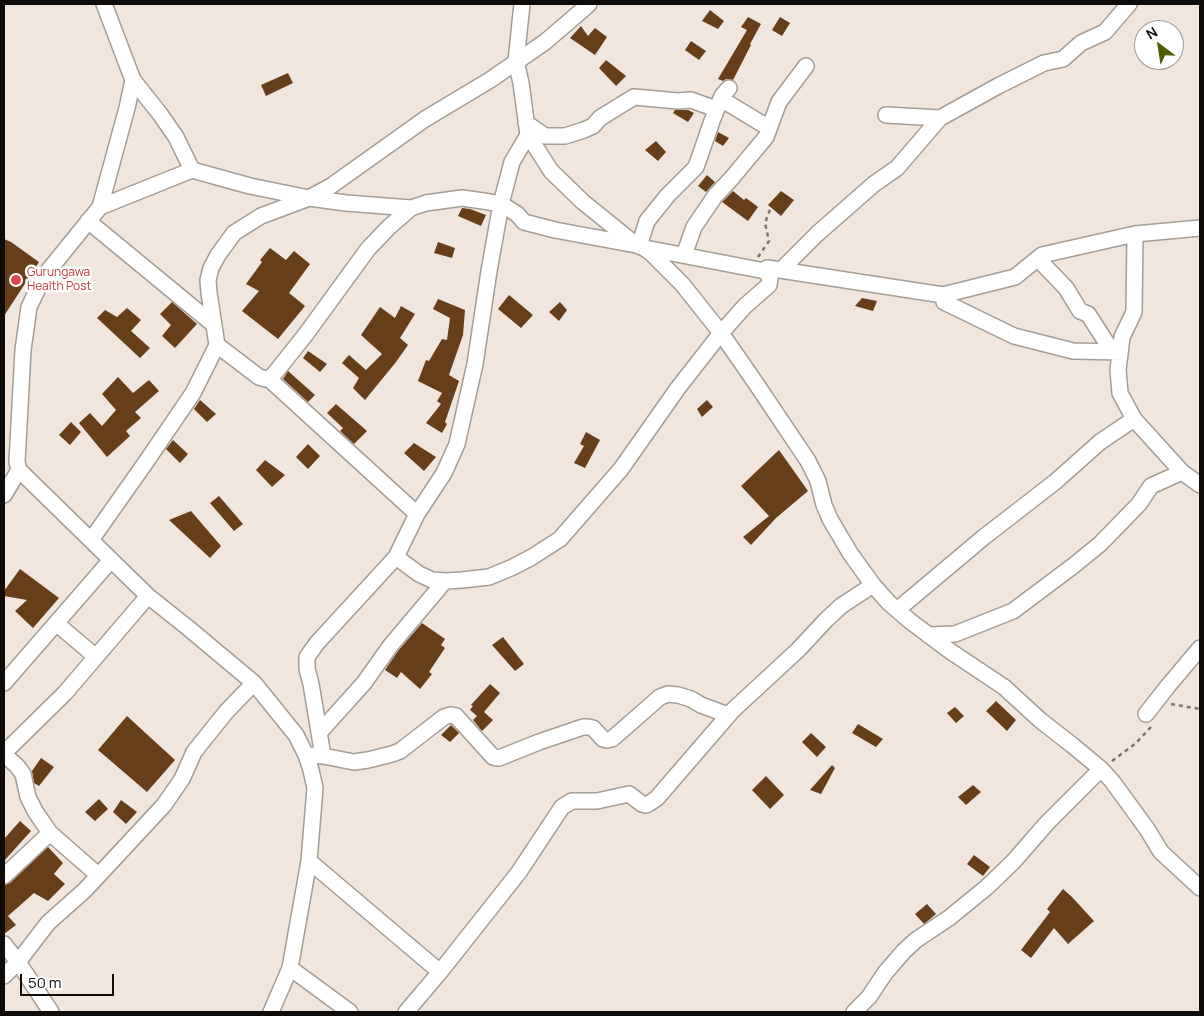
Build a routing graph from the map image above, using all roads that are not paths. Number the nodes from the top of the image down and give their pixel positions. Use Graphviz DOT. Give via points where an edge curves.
graph roads {
  1 [pos="104,4"];
  2 [pos="522,4"];
  3 [pos="589,4"];
  4 [pos="1128,4"];
  5 [pos="516,61"];
  6 [pos="806,66"];
  7 [pos="133,80"];
  8 [pos="722,99"];
  9 [pos="886,115"];
  10 [pos="940,118"];
  11 [pos="769,128"];
  12 [pos="527,129"];
  13 [pos="192,170"];
  14 [pos="309,198"];
  15 [pos="502,204"];
  16 [pos="100,207"];
  17 [pos="411,208"];
  18 [pos="88,221"];
  19 [pos="1200,228"];
  20 [pos="1135,234"];
  21 [pos="639,246"];
  22 [pos="684,256"];
  23 [pos="1038,259"];
  24 [pos="757,270"];
  25 [pos="781,270"];
  26 [pos="943,295"];
  27 [pos="213,324"];
  28 [pos="721,333"];
  29 [pos="217,345"];
  30 [pos="1120,352"];
  31 [pos="268,378"];
  32 [pos="1134,419"];
  33 [pos="4,451"];
  34 [pos="18,466"];
  35 [pos="1182,472"];
  36 [pos="1200,485"];
  37 [pos="4,496"];
  38 [pos="418,514"];
  39 [pos="91,540"];
  40 [pos="396,557"];
  41 [pos="111,560"];
  42 [pos="445,581"];
  43 [pos="873,585"];
  44 [pos="148,596"];
  45 [pos="897,610"];
  46 [pos="56,623"];
  47 [pos="928,635"];
  48 [pos="1200,648"];
  49 [pos="96,657"];
  50 [pos="4,683"];
  51 [pos="254,683"];
  52 [pos="728,715"];
  53 [pos="1150,719"];
  54 [pos="319,733"];
  55 [pos="4,754"];
  56 [pos="306,755"];
  57 [pos="323,756"];
  58 [pos="1101,769"];
  59 [pos="50,833"];
  60 [pos="310,861"];
  61 [pos="98,875"];
  62 [pos="4,876"];
  63 [pos="1200,888"];
  64 [pos="4,944"];
  65 [pos="18,962"];
  66 [pos="290,968"];
  67 [pos="440,972"];
  68 [pos="4,976"];
  69 [pos="51,1012"];
  70 [pos="271,1012"];
  71 [pos="350,1012"];
  72 [pos="406,1012"];
  73 [pos="854,1012"];
  1 -- 7 [label="street"];
  2 -- 5 [label="street"];
  3 -- 5 [label="street" via="545,42"];
  4 -- 10 [label="street" via="1105,32 1081,43 1063,59 1044,62"];
  5 -- 12 [label="street"];
  5 -- 14 [label="street" via="425,119 332,186"];
  6 -- 11 [label="street" via="779,102"];
  7 -- 13 [label="street" via="171,130"];
  7 -- 16 [label="street"];
  8 -- 11 [label="street"];
  8 -- 12 [label="street" via="678,101 634,97 593,126 565,136 545,136"];
  8 -- 21 [label="street" via="696,167 647,221"];
  9 -- 10 [label="street"];
  10 -- 25 [label="street" via="897,168 817,234"];
  11 -- 22 [label="street" via="766,137 715,196 694,227"];
  12 -- 15 [label="street" via="512,162"];
  12 -- 21 [label="street" via="551,171 583,202"];
  13 -- 14 [label="street"];
  13 -- 16 [label="street"];
  14 -- 17 [label="street"];
  14 -- 27 [label="street" via="261,216 226,242 208,280"];
  15 -- 17 [label="street" via="462,198"];
  15 -- 21 [label="street" via="524,222"];
  15 -- 38 [label="street" via="475,364 457,444 444,473"];
  16 -- 18 [label="street"];
  17 -- 31 [label="street" via="368,249 301,340"];
  18 -- 27 [label="street"];
  18 -- 34 [label="street" via="44,276 29,307 23,350"];
  19 -- 20 [label="street"];
  20 -- 23 [label="street" via="1042,255"];
  20 -- 30 [label="street" via="1134,312 1122,337"];
  21 -- 22 [label="street"];
  21 -- 28 [label="street" via="651,253 682,284"];
  22 -- 24 [label="street"];
  23 -- 26 [label="street" via="1015,277"];
  23 -- 30 [label="street" via="1066,288 1080,311 1088,314 1108,345"];
  24 -- 25 [label="street"];
  24 -- 28 [label="street" via="770,278 769,285"];
  25 -- 26 [label="street"];
  26 -- 30 [label="street" via="944,302 1014,336 1073,351"];
  27 -- 29 [label="street"];
  28 -- 42 [label="street" via="621,470 560,539 532,557 489,577"];
  28 -- 43 [label="street" via="808,461 830,519"];
  29 -- 31 [label="street" via="259,377"];
  29 -- 39 [label="street" via="193,393"];
  30 -- 32 [label="street" via="1120,393"];
  31 -- 38 [label="street"];
  32 -- 35 [label="street"];
  32 -- 45 [label="street" via="1100,442"];
  33 -- 34 [label="street"];
  34 -- 37 [label="street"];
  34 -- 39 [label="street"];
  35 -- 36 [label="street"];
  35 -- 47 [label="street" via="1151,486 1139,504 1100,544 1013,611 955,634"];
  38 -- 40 [label="street"];
  39 -- 41 [label="street"];
  40 -- 42 [label="street" via="418,574"];
  40 -- 54 [label="street" via="307,657"];
  41 -- 44 [label="street"];
  41 -- 46 [label="street"];
  42 -- 54 [label="street" via="364,683"];
  43 -- 45 [label="street"];
  43 -- 52 [label="street" via="841,606"];
  44 -- 49 [label="street"];
  44 -- 51 [label="street"];
  45 -- 47 [label="street"];
  46 -- 49 [label="street"];
  46 -- 50 [label="street"];
  47 -- 58 [label="street" via="1004,687"];
  48 -- 53 [label="street" via="1168,686"];
  49 -- 55 [label="street"];
  51 -- 56 [label="street" via="296,735"];
  51 -- 61 [label="street" via="194,752 182,779 164,805"];
  52 -- 57 [label="street" via="678,694 668,694 660,697 612,739 603,739 593,728 584,727 495,758 456,716 450,715 392,754 354,762"];
  52 -- 67 [label="street" via="650,804 642,804 629,794 597,801 572,801 562,807 519,872"];
  54 -- 57 [label="street"];
  55 -- 59 [label="street" via="23,774 34,811"];
  56 -- 57 [label="street"];
  56 -- 60 [label="street" via="315,788"];
  58 -- 63 [label="street" via="1161,852"];
  58 -- 73 [label="street" via="987,887 904,951"];
  59 -- 61 [label="street"];
  59 -- 62 [label="street"];
  60 -- 66 [label="street"];
  60 -- 67 [label="street"];
  61 -- 65 [label="street" via="86,890 48,923"];
  64 -- 65 [label="street"];
  65 -- 68 [label="street"];
  65 -- 69 [label="street"];
  66 -- 70 [label="street"];
  66 -- 71 [label="street"];
  67 -- 72 [label="street"];
}
